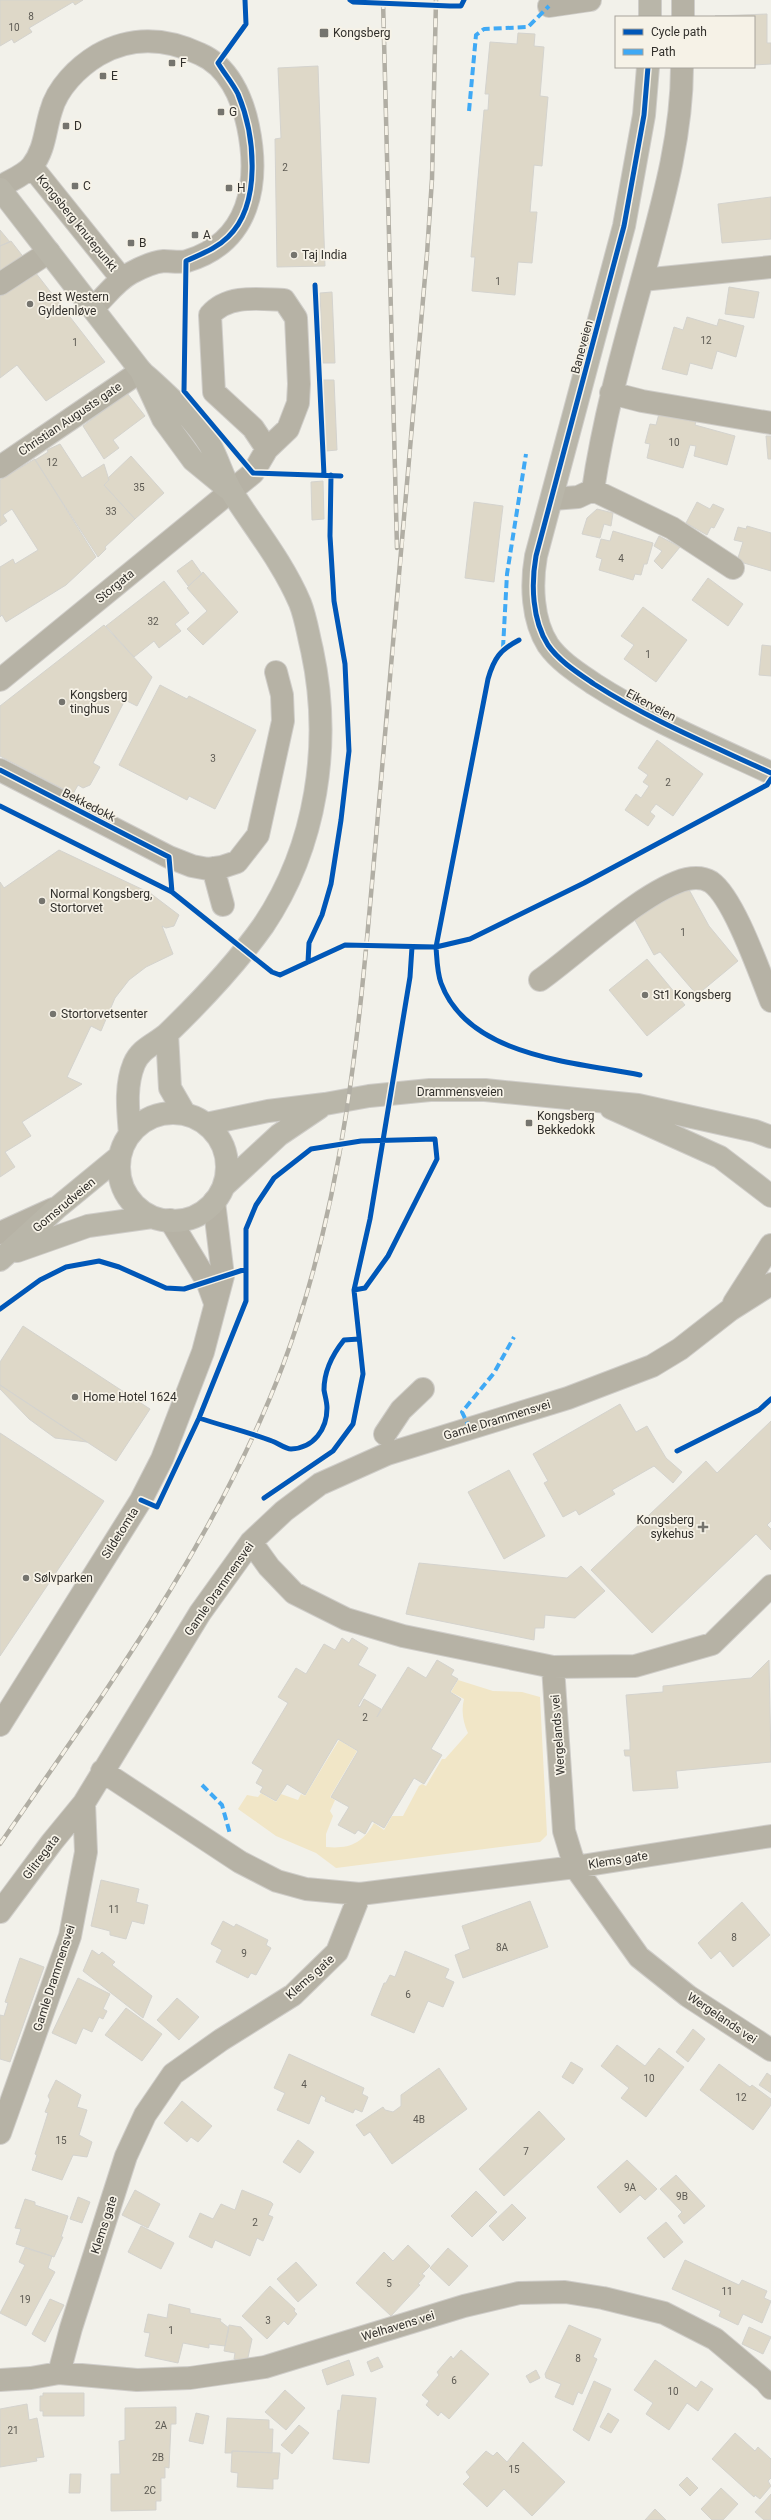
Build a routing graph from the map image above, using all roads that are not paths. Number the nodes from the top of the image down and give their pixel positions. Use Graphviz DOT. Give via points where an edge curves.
graph roads {
  1 [pos="590,0"];
  2 [pos="650,0"];
  3 [pos="683,0"];
  4 [pos="549,6"];
  5 [pos="650,16"];
  6 [pos="683,16"];
  7 [pos="648,68"];
  8 [pos="682,68"];
  9 [pos="32,167"];
  10 [pos="0,188"];
  11 [pos="49,252"];
  12 [pos="771,267"];
  13 [pos="122,279"];
  14 [pos="642,280"];
  15 [pos="0,284"];
  16 [pos="93,308"];
  17 [pos="141,372"];
  18 [pos="611,393"];
  19 [pos="771,423"];
  20 [pos="267,449"];
  21 [pos="0,467"];
  22 [pos="592,490"];
  23 [pos="231,492"];
  24 [pos="553,499"];
  25 [pos="732,568"];
  26 [pos="541,629"];
  27 [pos="276,672"];
  28 [pos="0,680"];
  29 [pos="0,770"];
  30 [pos="771,773"];
  31 [pos="213,868"];
  32 [pos="223,905"];
  33 [pos="540,980"];
  34 [pos="771,1001"];
  35 [pos="167,1034"];
  36 [pos="596,1101"];
  37 [pos="325,1104"];
  38 [pos="185,1114"];
  39 [pos="206,1124"];
  40 [pos="130,1134"];
  41 [pos="771,1137"];
  42 [pos="120,1156"];
  43 [pos="219,1194"];
  44 [pos="771,1196"];
  45 [pos="58,1207"];
  46 [pos="161,1218"];
  47 [pos="0,1233"];
  48 [pos="771,1245"];
  49 [pos="4,1257"];
  50 [pos="771,1284"];
  51 [pos="215,1303"];
  52 [pos="730,1310"];
  53 [pos="423,1389"];
  54 [pos="385,1434"];
  55 [pos="251,1542"];
  56 [pos="771,1586"];
  57 [pos="553,1667"];
  58 [pos="0,1726"];
  59 [pos="102,1771"];
  60 [pos="84,1803"];
  61 [pos="771,1836"];
  62 [pos="575,1867"];
  63 [pos="360,1894"];
  64 [pos="0,1912"];
  65 [pos="771,2050"];
  66 [pos="0,2133"];
  67 [pos="59,2373"];
  68 [pos="0,2380"];
  69 [pos="771,2388"];
  1 -- 4 [label="street"];
  2 -- 5 [label="main road"];
  3 -- 6 [label="street"];
  7 -- 24 [label="main road, Baneveien" via="644,115 624,226"];
  8 -- 14 [label="street" via="678,136"];
  9 -- 10 [label="street, Kongsberg knutepunkt"];
  9 -- 13 [label="street, Kongsberg knutepunkt"];
  9 -- 13 [label="street, Kongsberg knutepunkt" via="43,146 51,110 61,88 98,55 129,42 155,41 180,45 218,64 238,93 252,146 249,197 243,218 229,236 214,249 186,261 162,261 145,266"];
  10 -- 11 [label="main road"];
  11 -- 15 [label="street"];
  11 -- 16 [label="main road"];
  12 -- 14 [label="street"];
  13 -- 16 [label="street, Kongsberg knutepunkt"];
  14 -- 18 [label="street"];
  16 -- 17 [label="main road"];
  17 -- 21 [label="street, Christian Augusts gate"];
  17 -- 23 [label="main road" via="163,420 193,460"];
  18 -- 19 [label="street" via="642,401"];
  18 -- 22 [label="street"];
  20 -- 20 [label="street, Storgata" via="253,428 214,392 210,314 218,306 231,300 284,300 296,318 298,404 288,429"];
  20 -- 23 [label="street, Storgata" via="253,474"];
  22 -- 24 [label="street" via="578,497"];
  22 -- 25 [label="street" via="672,528"];
  23 -- 28 [label="street, Storgata"];
  23 -- 35 [label="main road" via="272,552 300,604 319,694 321,732 317,783 298,859 275,906 233,965"];
  24 -- 26 [label="main road, Baneveien" via="532,577"];
  26 -- 30 [label="main road, Eikerveien" via="557,655 613,696 690,737"];
  27 -- 31 [label="street, Bekkedokk" via="282,694 283,721 258,834 237,862"];
  29 -- 31 [label="street, Bekkedokk" via="169,857 192,866"];
  31 -- 32 [label="street"];
  33 -- 34 [label="street" via="637,906 663,890 696,877 712,883 724,898"];
  35 -- 38 [label="main road" via="170,1088"];
  35 -- 40 [label="main road" via="141,1052 135,1062 128,1088"];
  36 -- 37 [label="main road, Drammensveien" via="540,1094 444,1090 369,1096"];
  36 -- 41 [label="main road, Drammensveien" via="638,1105 755,1131"];
  36 -- 44 [label="main road, Drammensveien" via="720,1157"];
  37 -- 39 [label="main road, Drammensveien" via="268,1111"];
  37 -- 43 [label="main road, Drammensveien" via="279,1135"];
  38 -- 39 [label="main road"];
  38 -- 40 [label="main road" via="155,1116 139,1125"];
  39 -- 43 [label="main road" via="219,1139 227,1158 227,1172"];
  40 -- 42 [label="main road"];
  42 -- 45 [label="main road, Gomsrudveien"];
  42 -- 46 [label="main road" via="120,1180 125,1192 141,1210"];
  43 -- 46 [label="main road" via="200,1214 188,1219"];
  43 -- 51 [label="street, Sildetomta" via="223,1276"];
  45 -- 47 [label="street"];
  45 -- 49 [label="main road, Gomsrudveien"];
  46 -- 49 [label="main road, Gomsrudveien" via="80,1228"];
  46 -- 51 [label="street" via="206,1281"];
  48 -- 52 [label="street, Gamle Drammensvei"];
  50 -- 52 [label="street, Gamle Drammensvei"];
  51 -- 58 [label="street, Sildetomta" via="203,1352 162,1459 141,1500"];
  52 -- 55 [label="street, Gamle Drammensvei" via="680,1350 652,1366 568,1398 387,1454 320,1484 284,1511"];
  53 -- 54 [label="street" via="401,1410"];
  55 -- 57 [label="street" via="269,1567 294,1593 346,1619 404,1636"];
  55 -- 59 [label="street, Gamle Drammensvei" via="200,1613"];
  56 -- 57 [label="street" via="712,1644 635,1666"];
  57 -- 62 [label="street, Wergelands vei" via="564,1831"];
  59 -- 60 [label="street, Gamle Drammensvei"];
  59 -- 63 [label="street" via="240,1862 277,1881 306,1889"];
  60 -- 64 [label="street, Glitregata"];
  60 -- 66 [label="street, Gamle Drammensvei" via="86,1852 70,1936"];
  61 -- 62 [label="street, Klems gate"];
  62 -- 63 [label="street, Klems gate"];
  62 -- 65 [label="street, Wergelands vei" via="639,1957 688,1996"];
  63 -- 67 [label="street, Klems gate" via="337,1952 293,1995 221,2040 173,2074 145,2115 126,2156"];
  67 -- 68 [label="street, Welhavens vei"];
  67 -- 69 [label="street, Welhavens vei" via="144,2379 190,2378 265,2368 464,2306 519,2293 565,2292 603,2298 664,2313 715,2339"];
}
